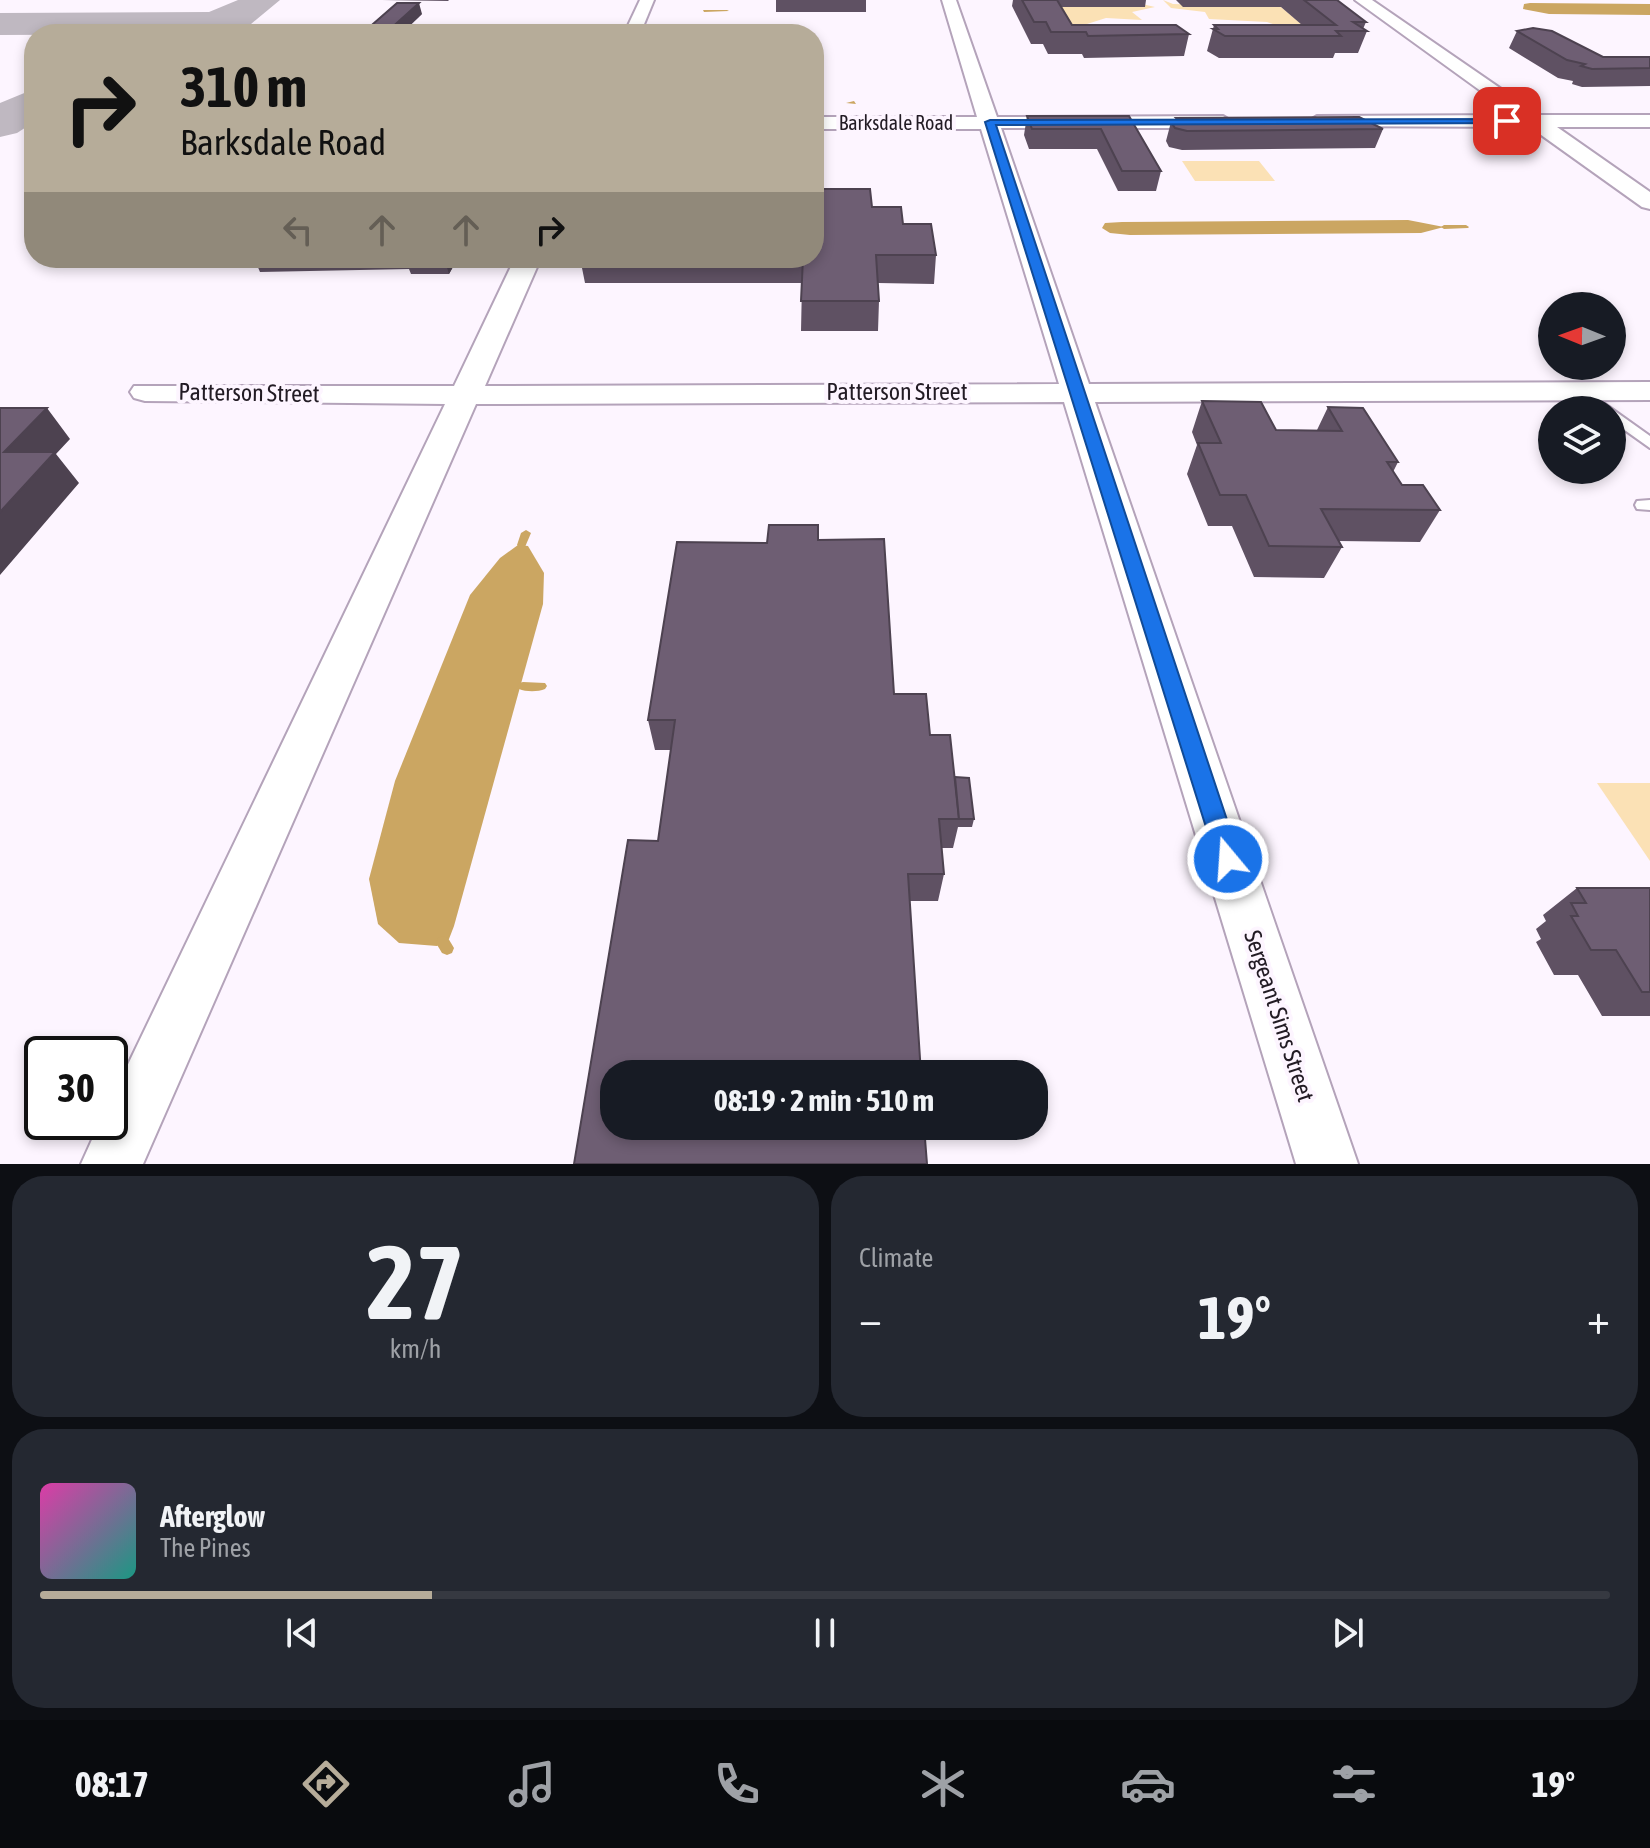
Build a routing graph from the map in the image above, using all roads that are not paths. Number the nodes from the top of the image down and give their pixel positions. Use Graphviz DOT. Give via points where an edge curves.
graph roads {
  1 [pos="647,0"];
  2 [pos="949,0"];
  3 [pos="1362,0"];
  4 [pos="636,24"];
  5 [pos="1536,121"];
  6 [pos="1650,121"];
  7 [pos="990,122"];
  8 [pos="1250,122"];
  9 [pos="1293,122"];
  10 [pos="824,123"];
  11 [pos="1650,202"];
  12 [pos="523,268"];
  13 [pos="1077,391"];
  14 [pos="1581,391"];
  15 [pos="1650,391"];
  16 [pos="145,392"];
  17 [pos="465,395"];
  18 [pos="1588,396"];
  19 [pos="1626,425"];
  20 [pos="1650,443"];
  21 [pos="112,1164"];
  22 [pos="1327,1164"];
  1 -- 4 [label="street"];
  2 -- 7 [label="street, Sergeant Sims Street"];
  3 -- 5 [label="street"];
  5 -- 6 [label="street"];
  5 -- 9 [label="street"];
  5 -- 11 [label="street"];
  7 -- 8 [label="street, Barksdale Road"];
  7 -- 10 [label="street, Barksdale Road"];
  7 -- 13 [label="street, Sergeant Sims Street"];
  12 -- 17 [label="street"];
  13 -- 14 [label="street, Patterson Street"];
  13 -- 17 [label="street, Patterson Street"];
  13 -- 22 [label="street, Sergeant Sims Street"];
  14 -- 15 [label="street, Patterson Street"];
  14 -- 18 [label="lane"];
  16 -- 17 [label="street, Patterson Street"];
  17 -- 21 [label="street"];
  19 -- 20 [label="lane"];
}
